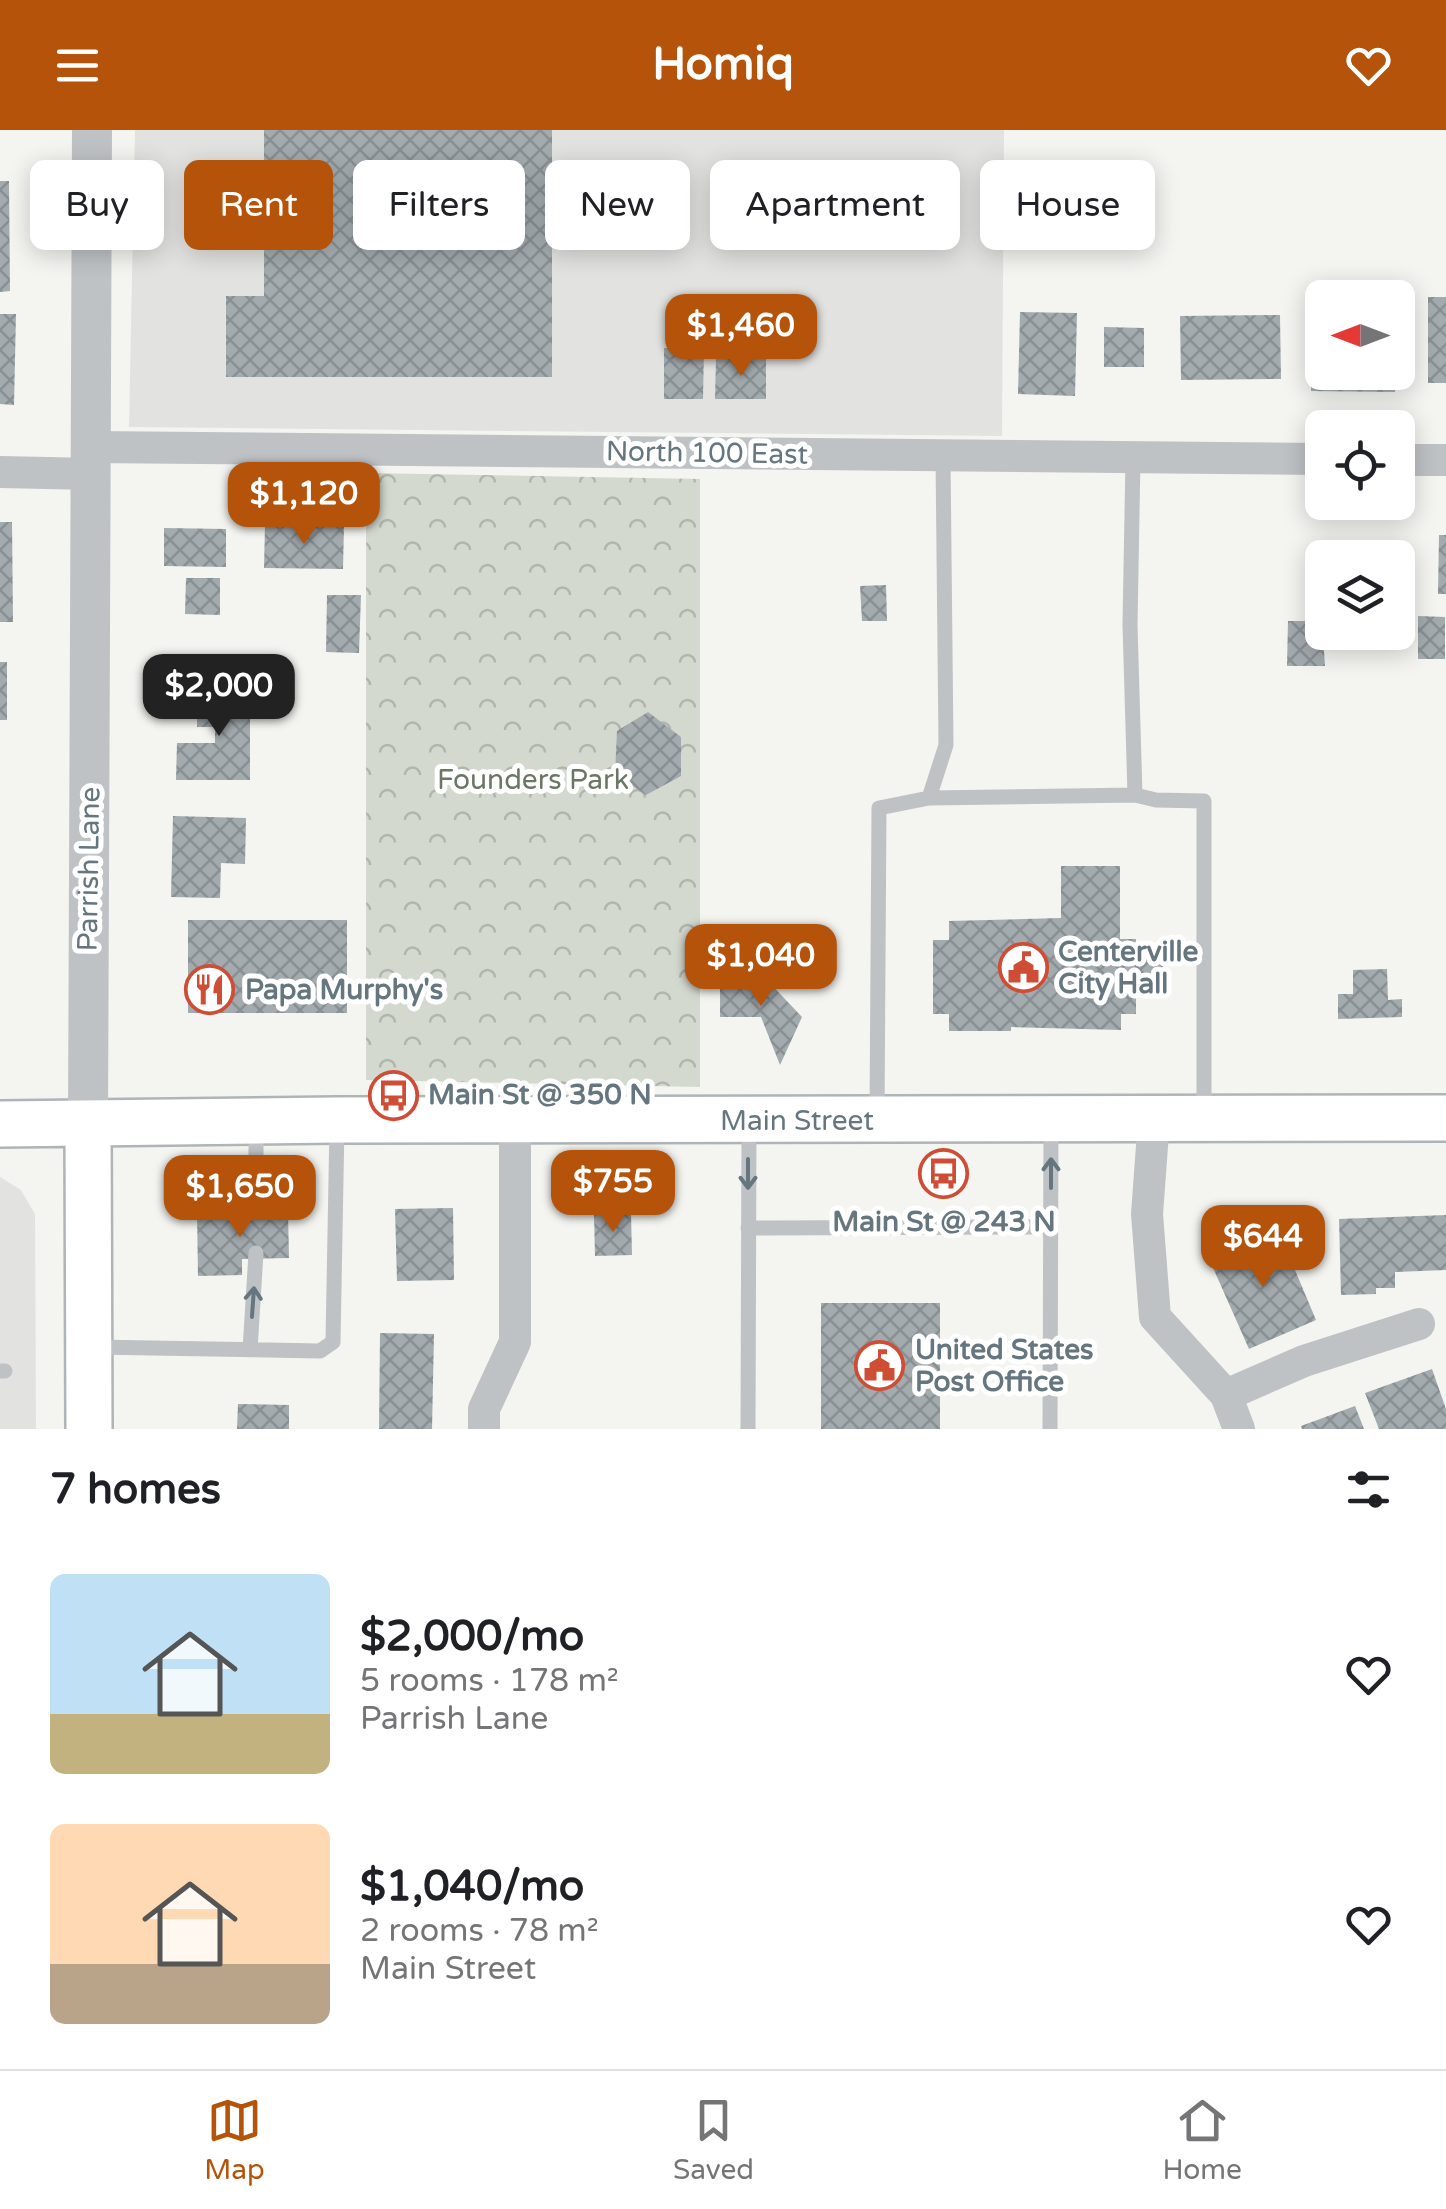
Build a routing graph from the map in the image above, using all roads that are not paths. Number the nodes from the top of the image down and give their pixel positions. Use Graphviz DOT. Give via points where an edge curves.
graph roads {
  1 [pos="92,130"];
  2 [pos="944,456"];
  3 [pos="1133,458"];
  4 [pos="1305,459"];
  5 [pos="93,460"];
  6 [pos="1415,460"];
  7 [pos="1446,460"];
  8 [pos="0,472"];
  9 [pos="1135,795"];
  10 [pos="929,798"];
  11 [pos="1446,1118"];
  12 [pos="1154,1119"];
  13 [pos="1204,1119"];
  14 [pos="337,1120"];
  15 [pos="877,1120"];
  16 [pos="1051,1120"];
  17 [pos="748,1121"];
  18 [pos="256,1122"];
  19 [pos="516,1122"];
  20 [pos="0,1124"];
  21 [pos="88,1125"];
  22 [pos="256,1209"];
  23 [pos="1051,1226"];
  24 [pos="748,1228"];
  25 [pos="256,1254"];
  26 [pos="1419,1324"];
  27 [pos="88,1346"];
  28 [pos="250,1350"];
  29 [pos="1226,1395"];
  30 [pos="88,1429"];
  31 [pos="484,1429"];
  32 [pos="748,1429"];
  33 [pos="1050,1429"];
  34 [pos="1239,1429"];
  1 -- 5 [label="street, Parrish Lane"];
  2 -- 3 [label="street, North 100 East"];
  2 -- 5 [label="street, North 100 East"];
  2 -- 10 [label="lane" via="946,745"];
  3 -- 4 [label="street, North 100 East"];
  3 -- 9 [label="lane"];
  5 -- 8 [label="street, North 100 East"];
  5 -- 21 [label="street, Parrish Lane"];
  6 -- 7 [label="street"];
  9 -- 10 [label="lane"];
  9 -- 13 [label="lane" via="1204,801"];
  10 -- 15 [label="lane" via="879,808"];
  11 -- 13 [label="main road, Main Street"];
  12 -- 13 [label="main road, Main Street"];
  12 -- 16 [label="main road, Main Street"];
  12 -- 29 [label="street" via="1147,1214 1155,1317"];
  14 -- 18 [label="main road, Main Street"];
  14 -- 19 [label="main road, Main Street"];
  14 -- 28 [label="lane" via="334,1342 320,1351"];
  15 -- 16 [label="main road, Main Street"];
  15 -- 17 [label="main road, Main Street"];
  23 -- 16 [label="lane, one-way"];
  17 -- 19 [label="main road, Main Street"];
  17 -- 24 [label="lane, one-way"];
  18 -- 21 [label="main road, Main Street"];
  18 -- 22 [label="lane"];
  19 -- 31 [label="street" via="516,1342 484,1409"];
  20 -- 21 [label="main road, Main Street"];
  21 -- 27 [label="main road, Parrish Lane"];
  23 -- 24 [label="lane"];
  23 -- 33 [label="lane"];
  24 -- 32 [label="lane"];
  28 -- 25 [label="lane, one-way"];
  26 -- 29 [label="street"];
  27 -- 28 [label="lane"];
  27 -- 30 [label="main road, Parrish Lane"];
  29 -- 34 [label="street"];
}
